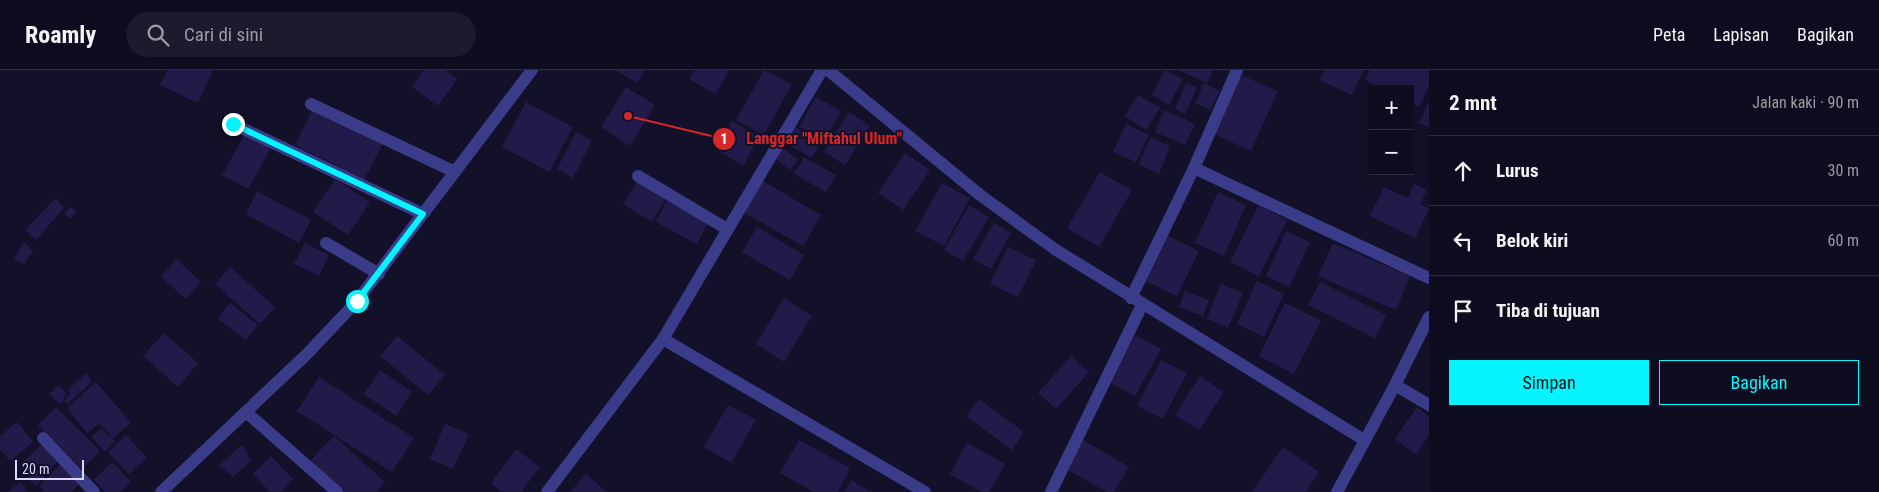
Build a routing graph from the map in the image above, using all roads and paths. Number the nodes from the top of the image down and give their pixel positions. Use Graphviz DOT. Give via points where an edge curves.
graph roads {
  1 [pos="532,70"];
  2 [pos="822,70"];
  3 [pos="828,70"];
  4 [pos="1237,70"];
  5 [pos="311,104"];
  6 [pos="233,124"];
  7 [pos="1194,168"];
  8 [pos="455,172"];
  9 [pos="638,176"];
  10 [pos="423,214"];
  11 [pos="727,229"];
  12 [pos="326,243"];
  13 [pos="379,274"];
  14 [pos="1429,278"];
  15 [pos="1137,301"];
  16 [pos="1429,317"];
  17 [pos="663,339"];
  18 [pos="1396,385"];
  19 [pos="1429,405"];
  20 [pos="246,412"];
  21 [pos="43,438"];
  22 [pos="1364,440"];
  23 [pos="94,492"];
  24 [pos="161,492"];
  25 [pos="337,492"];
  26 [pos="547,492"];
  27 [pos="925,492"];
  28 [pos="1051,492"];
  29 [pos="1336,492"];
  1 -- 8 [label="street"];
  2 -- 11 [label="street"];
  3 -- 15 [label="street" via="980,195 1056,250"];
  4 -- 7 [label="street"];
  5 -- 8 [label="street"];
  6 -- 10 [label="street"];
  7 -- 14 [label="street"];
  7 -- 15 [label="street"];
  8 -- 10 [label="street"];
  9 -- 11 [label="street"];
  10 -- 13 [label="street"];
  11 -- 17 [label="street"];
  12 -- 13 [label="street"];
  13 -- 20 [label="street" via="307,354"];
  15 -- 22 [label="street"];
  15 -- 28 [label="street"];
  16 -- 18 [label="street"];
  17 -- 26 [label="street"];
  17 -- 27 [label="street"];
  18 -- 19 [label="street"];
  18 -- 22 [label="street"];
  20 -- 24 [label="street"];
  20 -- 25 [label="street"];
  21 -- 23 [label="street"];
  22 -- 29 [label="street"];
}
